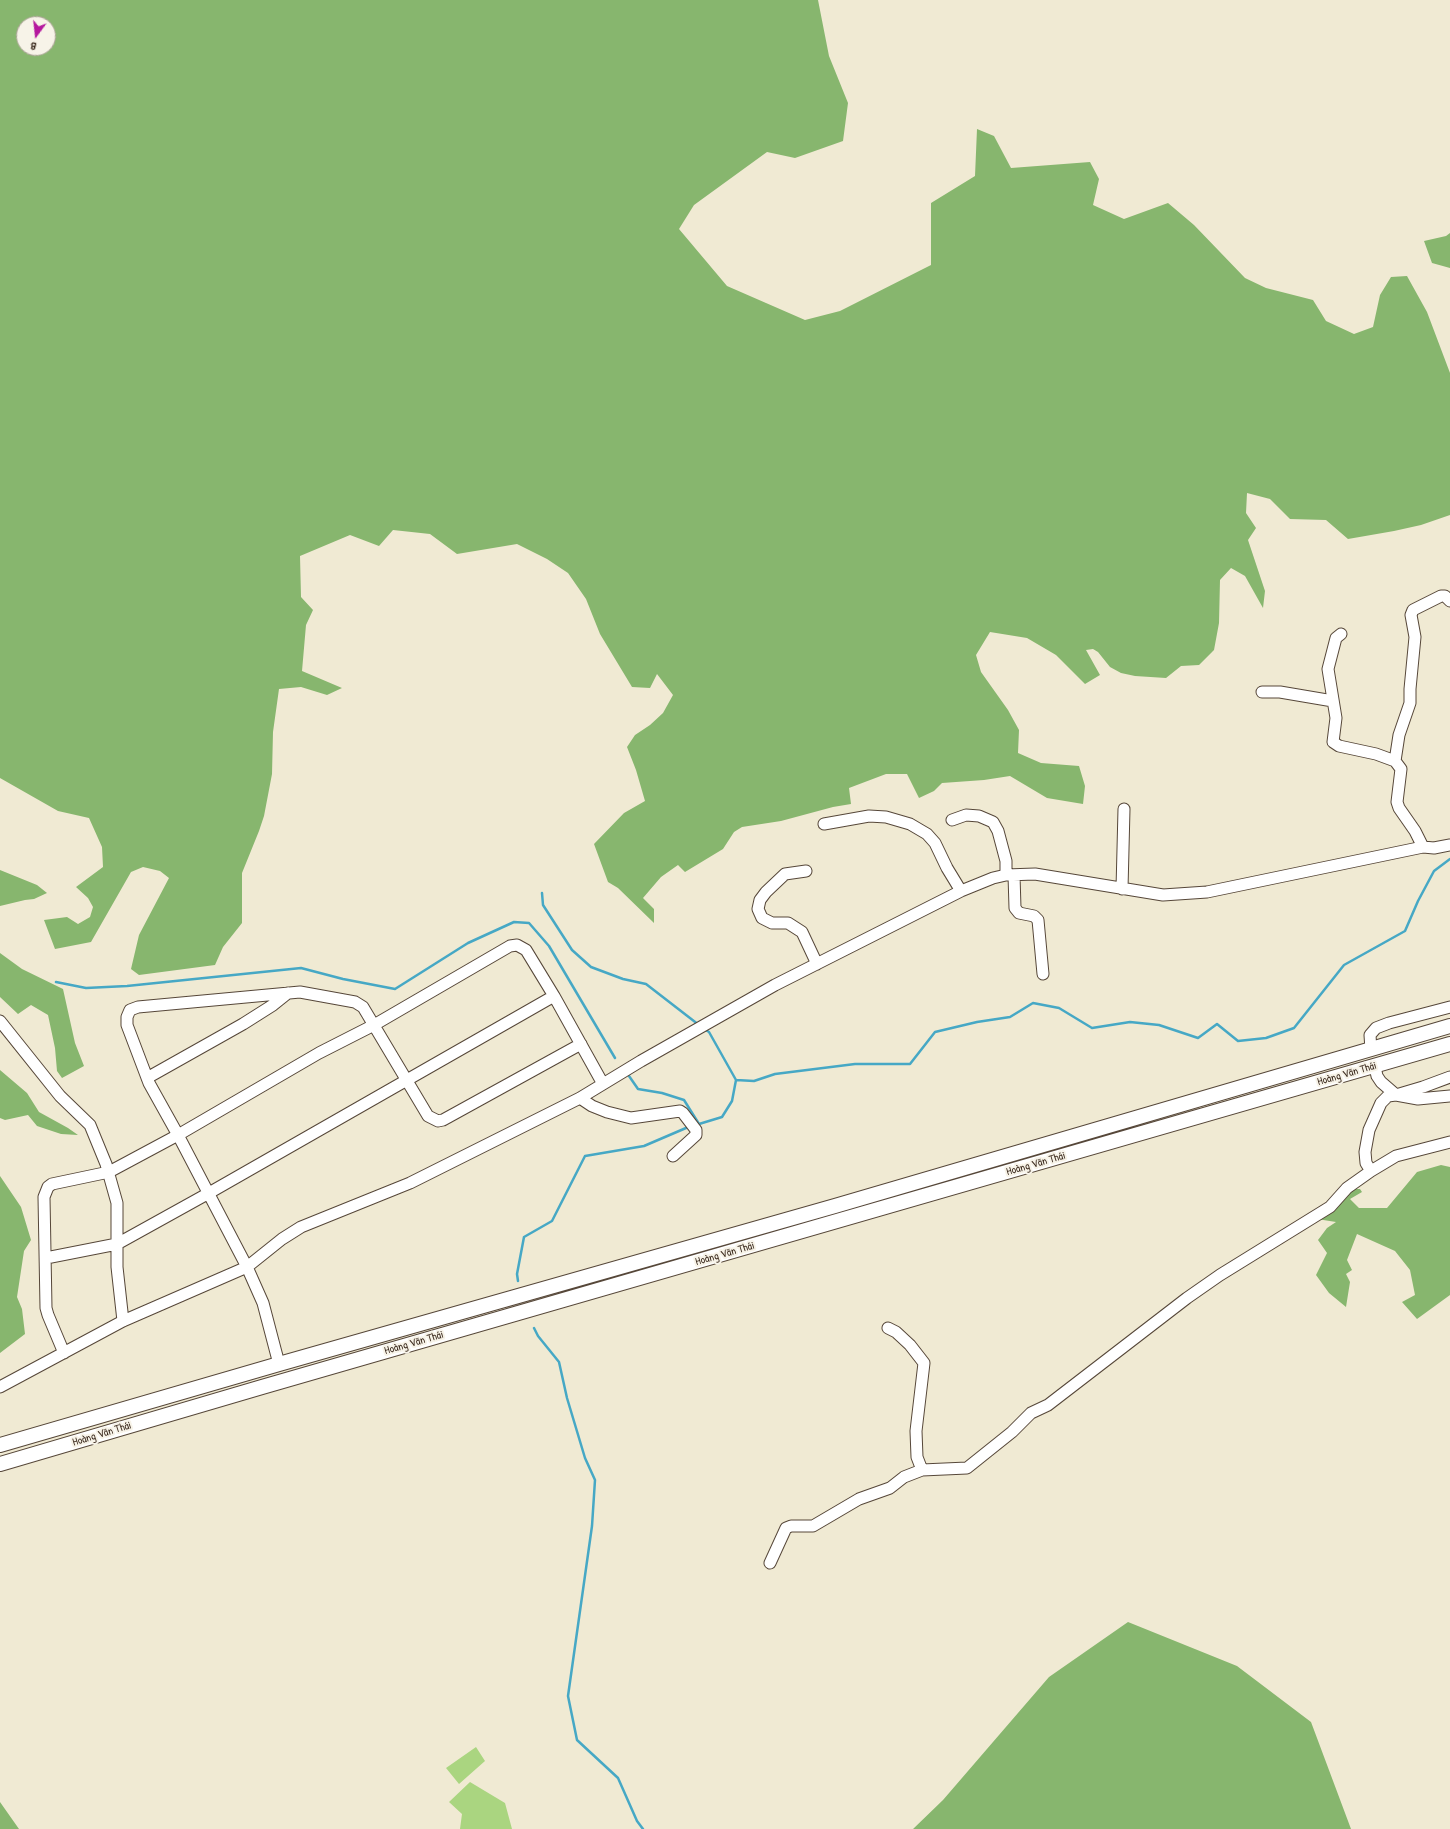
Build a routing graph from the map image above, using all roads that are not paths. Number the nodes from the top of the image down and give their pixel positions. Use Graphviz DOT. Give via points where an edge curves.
graph roads {
  1 [pos="1450,601"];
  2 [pos="1341,634"];
  3 [pos="1262,692"];
  4 [pos="1333,701"];
  5 [pos="1395,761"];
  6 [pos="1124,809"];
  7 [pos="952,820"];
  8 [pos="824,824"];
  9 [pos="1450,845"];
  10 [pos="1423,847"];
  11 [pos="806,871"];
  12 [pos="1010,875"];
  13 [pos="1122,890"];
  14 [pos="961,891"];
  15 [pos="817,964"];
  16 [pos="1043,974"];
  17 [pos="288,993"];
  18 [pos="554,996"];
  19 [pos="1450,1007"];
  20 [pos="0,1021"];
  21 [pos="374,1025"];
  22 [pos="1450,1026"];
  23 [pos="581,1044"];
  24 [pos="1450,1044"];
  25 [pos="1371,1050"];
  26 [pos="1375,1066"];
  27 [pos="1450,1077"];
  28 [pos="147,1078"];
  29 [pos="407,1081"];
  30 [pos="603,1084"];
  31 [pos="1396,1095"];
  32 [pos="1450,1096"];
  33 [pos="580,1098"];
  34 [pos="178,1135"];
  35 [pos="1450,1142"];
  36 [pos="673,1156"];
  37 [pos="1371,1171"];
  38 [pos="109,1172"];
  39 [pos="209,1194"];
  40 [pos="117,1244"];
  41 [pos="46,1258"];
  42 [pos="247,1267"];
  43 [pos="123,1322"];
  44 [pos="888,1328"];
  45 [pos="64,1353"];
  46 [pos="279,1364"];
  47 [pos="284,1380"];
  48 [pos="0,1387"];
  49 [pos="0,1445"];
  50 [pos="0,1464"];
  51 [pos="922,1470"];
  52 [pos="770,1563"];
  1 -- 5 [label="street" via="1441,596 1413,610 1411,615 1415,638 1410,703 1399,735"];
  2 -- 4 [label="street" via="1336,638 1328,669"];
  3 -- 4 [label="street" via="1280,692"];
  4 -- 5 [label="street" via="1336,718 1333,742 1348,749 1376,754"];
  5 -- 10 [label="street" via="1401,769 1397,802"];
  6 -- 13 [label="street"];
  7 -- 12 [label="street" via="966,815 979,816 993,822 998,831"];
  8 -- 14 [label="street" via="869,816 886,817 910,824 927,834 935,844"];
  9 -- 10 [label="street"];
  10 -- 13 [label="street" via="1208,892 1163,895"];
  11 -- 15 [label="street" via="785,874 766,892 760,900 758,909 762,918 772,923 788,923 802,932"];
  12 -- 13 [label="street" via="1035,874"];
  12 -- 14 [label="street" via="993,878"];
  12 -- 16 [label="street" via="1015,908 1019,913 1034,916 1038,920"];
  14 -- 15 [label="street"];
  15 -- 30 [label="street" via="768,989"];
  17 -- 21 [label="street" via="300,992 355,1002 363,1007"];
  17 -- 28 [label="street" via="243,1024"];
  17 -- 28 [label="street" via="138,1007 130,1010 127,1025"];
  18 -- 21 [label="street" via="526,950 517,945 510,946"];
  18 -- 23 [label="street"];
  18 -- 29 [label="street"];
  19 -- 25 [label="street" via="1376,1028 1370,1035"];
  20 -- 38 [label="street" via="60,1096 90,1124"];
  21 -- 29 [label="street"];
  21 -- 34 [label="street" via="319,1053"];
  22 -- 25 [label="main road, Hoàng Văn Thái"];
  23 -- 29 [label="street" via="443,1120 438,1121 428,1116"];
  23 -- 30 [label="street"];
  24 -- 26 [label="main road, Hoàng Văn Thái"];
  25 -- 26 [label="main road"];
  25 -- 46 [label="main road, Hoàng Văn Thái"];
  26 -- 31 [label="street" via="1381,1082"];
  26 -- 47 [label="main road, Hoàng Văn Thái"];
  27 -- 31 [label="street"];
  28 -- 34 [label="street"];
  29 -- 39 [label="street"];
  30 -- 33 [label="street"];
  31 -- 32 [label="street" via="1418,1099"];
  31 -- 37 [label="street" via="1388,1096 1381,1103 1369,1130 1365,1159"];
  33 -- 36 [label="street" via="607,1112 631,1118 680,1111 696,1130 696,1135"];
  33 -- 42 [label="street" via="410,1184 301,1227"];
  34 -- 38 [label="street"];
  34 -- 39 [label="street"];
  35 -- 37 [label="street" via="1396,1156"];
  37 -- 51 [label="street" via="1347,1188 1330,1207 1187,1298 1048,1404 1031,1413 1012,1432 967,1468"];
  38 -- 40 [label="street" via="117,1203"];
  38 -- 41 [label="street" via="48,1187 44,1197"];
  39 -- 40 [label="street"];
  39 -- 42 [label="street"];
  40 -- 41 [label="street"];
  40 -- 43 [label="street"];
  41 -- 45 [label="street" via="48,1315"];
  42 -- 43 [label="street"];
  42 -- 46 [label="street" via="263,1303"];
  43 -- 45 [label="street"];
  44 -- 51 [label="street" via="910,1345 924,1363 916,1431 917,1457"];
  45 -- 48 [label="street"];
  46 -- 47 [label="main road"];
  46 -- 49 [label="main road, Hoàng Văn Thái"];
  47 -- 50 [label="main road, Hoàng Văn Thái"];
  51 -- 52 [label="street" via="904,1477 890,1488 859,1499 813,1526 786,1528"];
}
